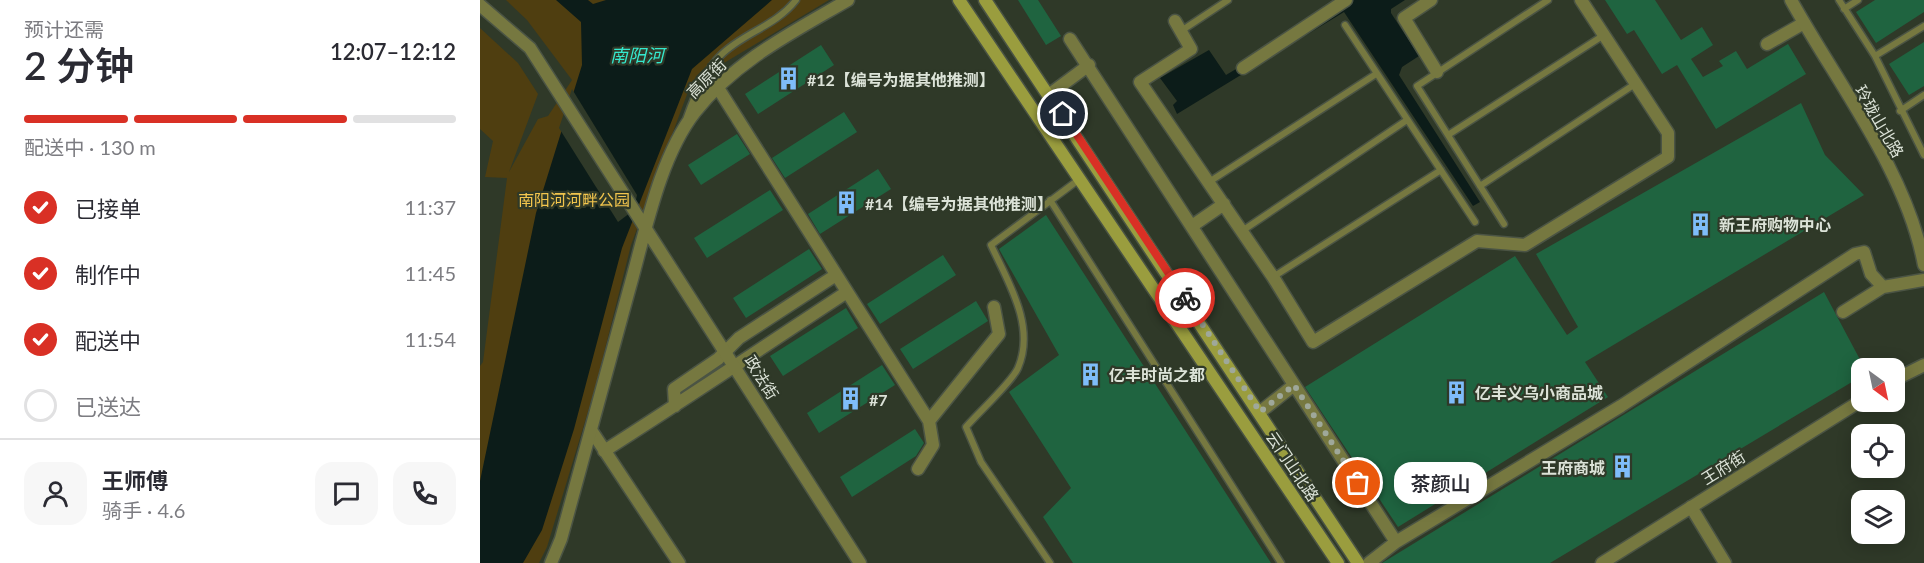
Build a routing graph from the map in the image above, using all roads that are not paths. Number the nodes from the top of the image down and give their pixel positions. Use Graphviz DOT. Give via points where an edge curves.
graph roads {
  1 [pos="796,0"];
  2 [pos="848,0"];
  3 [pos="959,0"];
  4 [pos="985,0"];
  5 [pos="1228,0"];
  6 [pos="1346,0"];
  7 [pos="1431,0"];
  8 [pos="1548,0"];
  9 [pos="1581,0"];
  10 [pos="1791,0"];
  11 [pos="1839,0"];
  12 [pos="1858,0"];
  13 [pos="480,5"];
  14 [pos="1844,9"];
  15 [pos="1804,23"];
  16 [pos="1345,25"];
  17 [pos="1178,26"];
  18 [pos="1924,26"];
  19 [pos="1604,35"];
  20 [pos="1070,39"];
  21 [pos="1767,44"];
  22 [pos="1875,56"];
  23 [pos="1089,65"];
  24 [pos="1242,69"];
  25 [pos="1437,72"];
  26 [pos="1376,74"];
  27 [pos="1635,84"];
  28 [pos="718,88"];
  29 [pos="1050,94"];
  30 [pos="1924,95"];
  31 [pos="1900,111"];
  32 [pos="1407,120"];
  33 [pos="1448,135"];
  34 [pos="679,138"];
  35 [pos="1924,155"];
  36 [pos="1441,170"];
  37 [pos="1081,178"];
  38 [pos="1209,182"];
  39 [pos="1480,186"];
  40 [pos="1050,201"];
  41 [pos="1224,204"];
  42 [pos="1475,222"];
  43 [pos="1504,224"];
  44 [pos="1192,226"];
  45 [pos="646,229"];
  46 [pos="1242,231"];
  47 [pos="1924,265"];
  48 [pos="836,275"];
  49 [pos="1274,277"];
  50 [pos="1924,280"];
  51 [pos="1883,287"];
  52 [pos="847,292"];
  53 [pos="994,307"];
  54 [pos="1844,312"];
  55 [pos="724,350"];
  56 [pos="1924,365"];
  57 [pos="735,366"];
  58 [pos="1905,373"];
  59 [pos="1294,385"];
  60 [pos="675,406"];
  61 [pos="1851,407"];
  62 [pos="1260,412"];
  63 [pos="929,421"];
  64 [pos="591,430"];
  65 [pos="604,451"];
  66 [pos="918,470"];
  67 [pos="1691,507"];
  68 [pos="1396,542"];
  69 [pos="550,563"];
  70 [pos="679,563"];
  71 [pos="860,563"];
  72 [pos="1050,563"];
  73 [pos="1281,563"];
  74 [pos="1338,563"];
  75 [pos="1358,563"];
  76 [pos="1369,563"];
  77 [pos="1602,563"];
  78 [pos="1725,563"];
  1 -- 34 [label="lane" via="780,17 720,56 692,104"];
  2 -- 28 [label="street, 高原街" via="772,44"];
  3 -- 37 [label="main road, 云门山北路"];
  4 -- 29 [label="main road, 云门山北路"];
  5 -- 17 [label="lane"];
  6 -- 24 [label="street"];
  7 -- 25 [label="street" via="1404,18"];
  8 -- 25 [label="lane"];
  9 -- 19 [label="street"];
  10 -- 15 [label="street, 玲珑山北路"];
  11 -- 14 [label="lane"];
  12 -- 14 [label="lane"];
  13 -- 45 [label="street, 政法街" via="530,48"];
  14 -- 22 [label="lane"];
  15 -- 21 [label="street"];
  15 -- 47 [label="street, 玲珑山北路" via="1900,190 1917,227"];
  16 -- 26 [label="lane"];
  17 -- 38 [label="street" via="1191,49 1140,82"];
  18 -- 22 [label="lane"];
  19 -- 27 [label="street"];
  19 -- 33 [label="lane"];
  20 -- 23 [label="street"];
  22 -- 31 [label="lane"];
  23 -- 29 [label="street"];
  23 -- 44 [label="street"];
  25 -- 33 [label="lane" via="1417,86"];
  26 -- 32 [label="lane"];
  26 -- 38 [label="lane"];
  27 -- 39 [label="lane"];
  27 -- 49 [label="street" via="1668,133 1668,157 1525,244 1477,242 1313,342"];
  28 -- 34 [label="street, 高原街" via="694,113"];
  28 -- 48 [label="street"];
  29 -- 62 [label="main road, 云门山北路"];
  30 -- 31 [label="lane"];
  31 -- 35 [label="lane"];
  32 -- 36 [label="lane"];
  32 -- 46 [label="lane"];
  33 -- 39 [label="lane"];
  34 -- 45 [label="street, 高原街"];
  36 -- 42 [label="lane"];
  36 -- 49 [label="lane"];
  37 -- 40 [label="lane"];
  37 -- 74 [label="main road, 云门山北路"];
  38 -- 41 [label="street"];
  39 -- 43 [label="lane"];
  40 -- 72 [label="lane" via="991,245 1020,307 1025,343 1018,369 966,427 981,462"];
  40 -- 73 [label="lane"];
  41 -- 44 [label="street"];
  41 -- 46 [label="street"];
  44 -- 59 [label="street"];
  45 -- 55 [label="street, 政法街"];
  45 -- 64 [label="street, 高原街"];
  46 -- 49 [label="street"];
  48 -- 52 [label="street"];
  48 -- 55 [label="street"];
  50 -- 51 [label="street"];
  51 -- 54 [label="street"];
  51 -- 68 [label="street" via="1871,274 1864,252 1855,254 1621,406"];
  52 -- 57 [label="street"];
  52 -- 63 [label="street"];
  53 -- 63 [label="street" via="999,334"];
  55 -- 57 [label="street, 政法街"];
  55 -- 60 [label="street" via="718,359 674,389"];
  56 -- 58 [label="street"];
  57 -- 60 [label="street"];
  57 -- 71 [label="street, 政法街"];
  59 -- 62 [label="street"];
  59 -- 68 [label="street"];
  60 -- 65 [label="street"];
  61 -- 67 [label="street, 王府街"];
  62 -- 75 [label="main road, 云门山北路"];
  63 -- 66 [label="street" via="933,445"];
  64 -- 65 [label="street"];
  64 -- 69 [label="street, 高原街" via="561,539"];
  65 -- 70 [label="street"];
  67 -- 77 [label="street, 王府街"];
  67 -- 78 [label="street"];
  68 -- 76 [label="street"];
}
